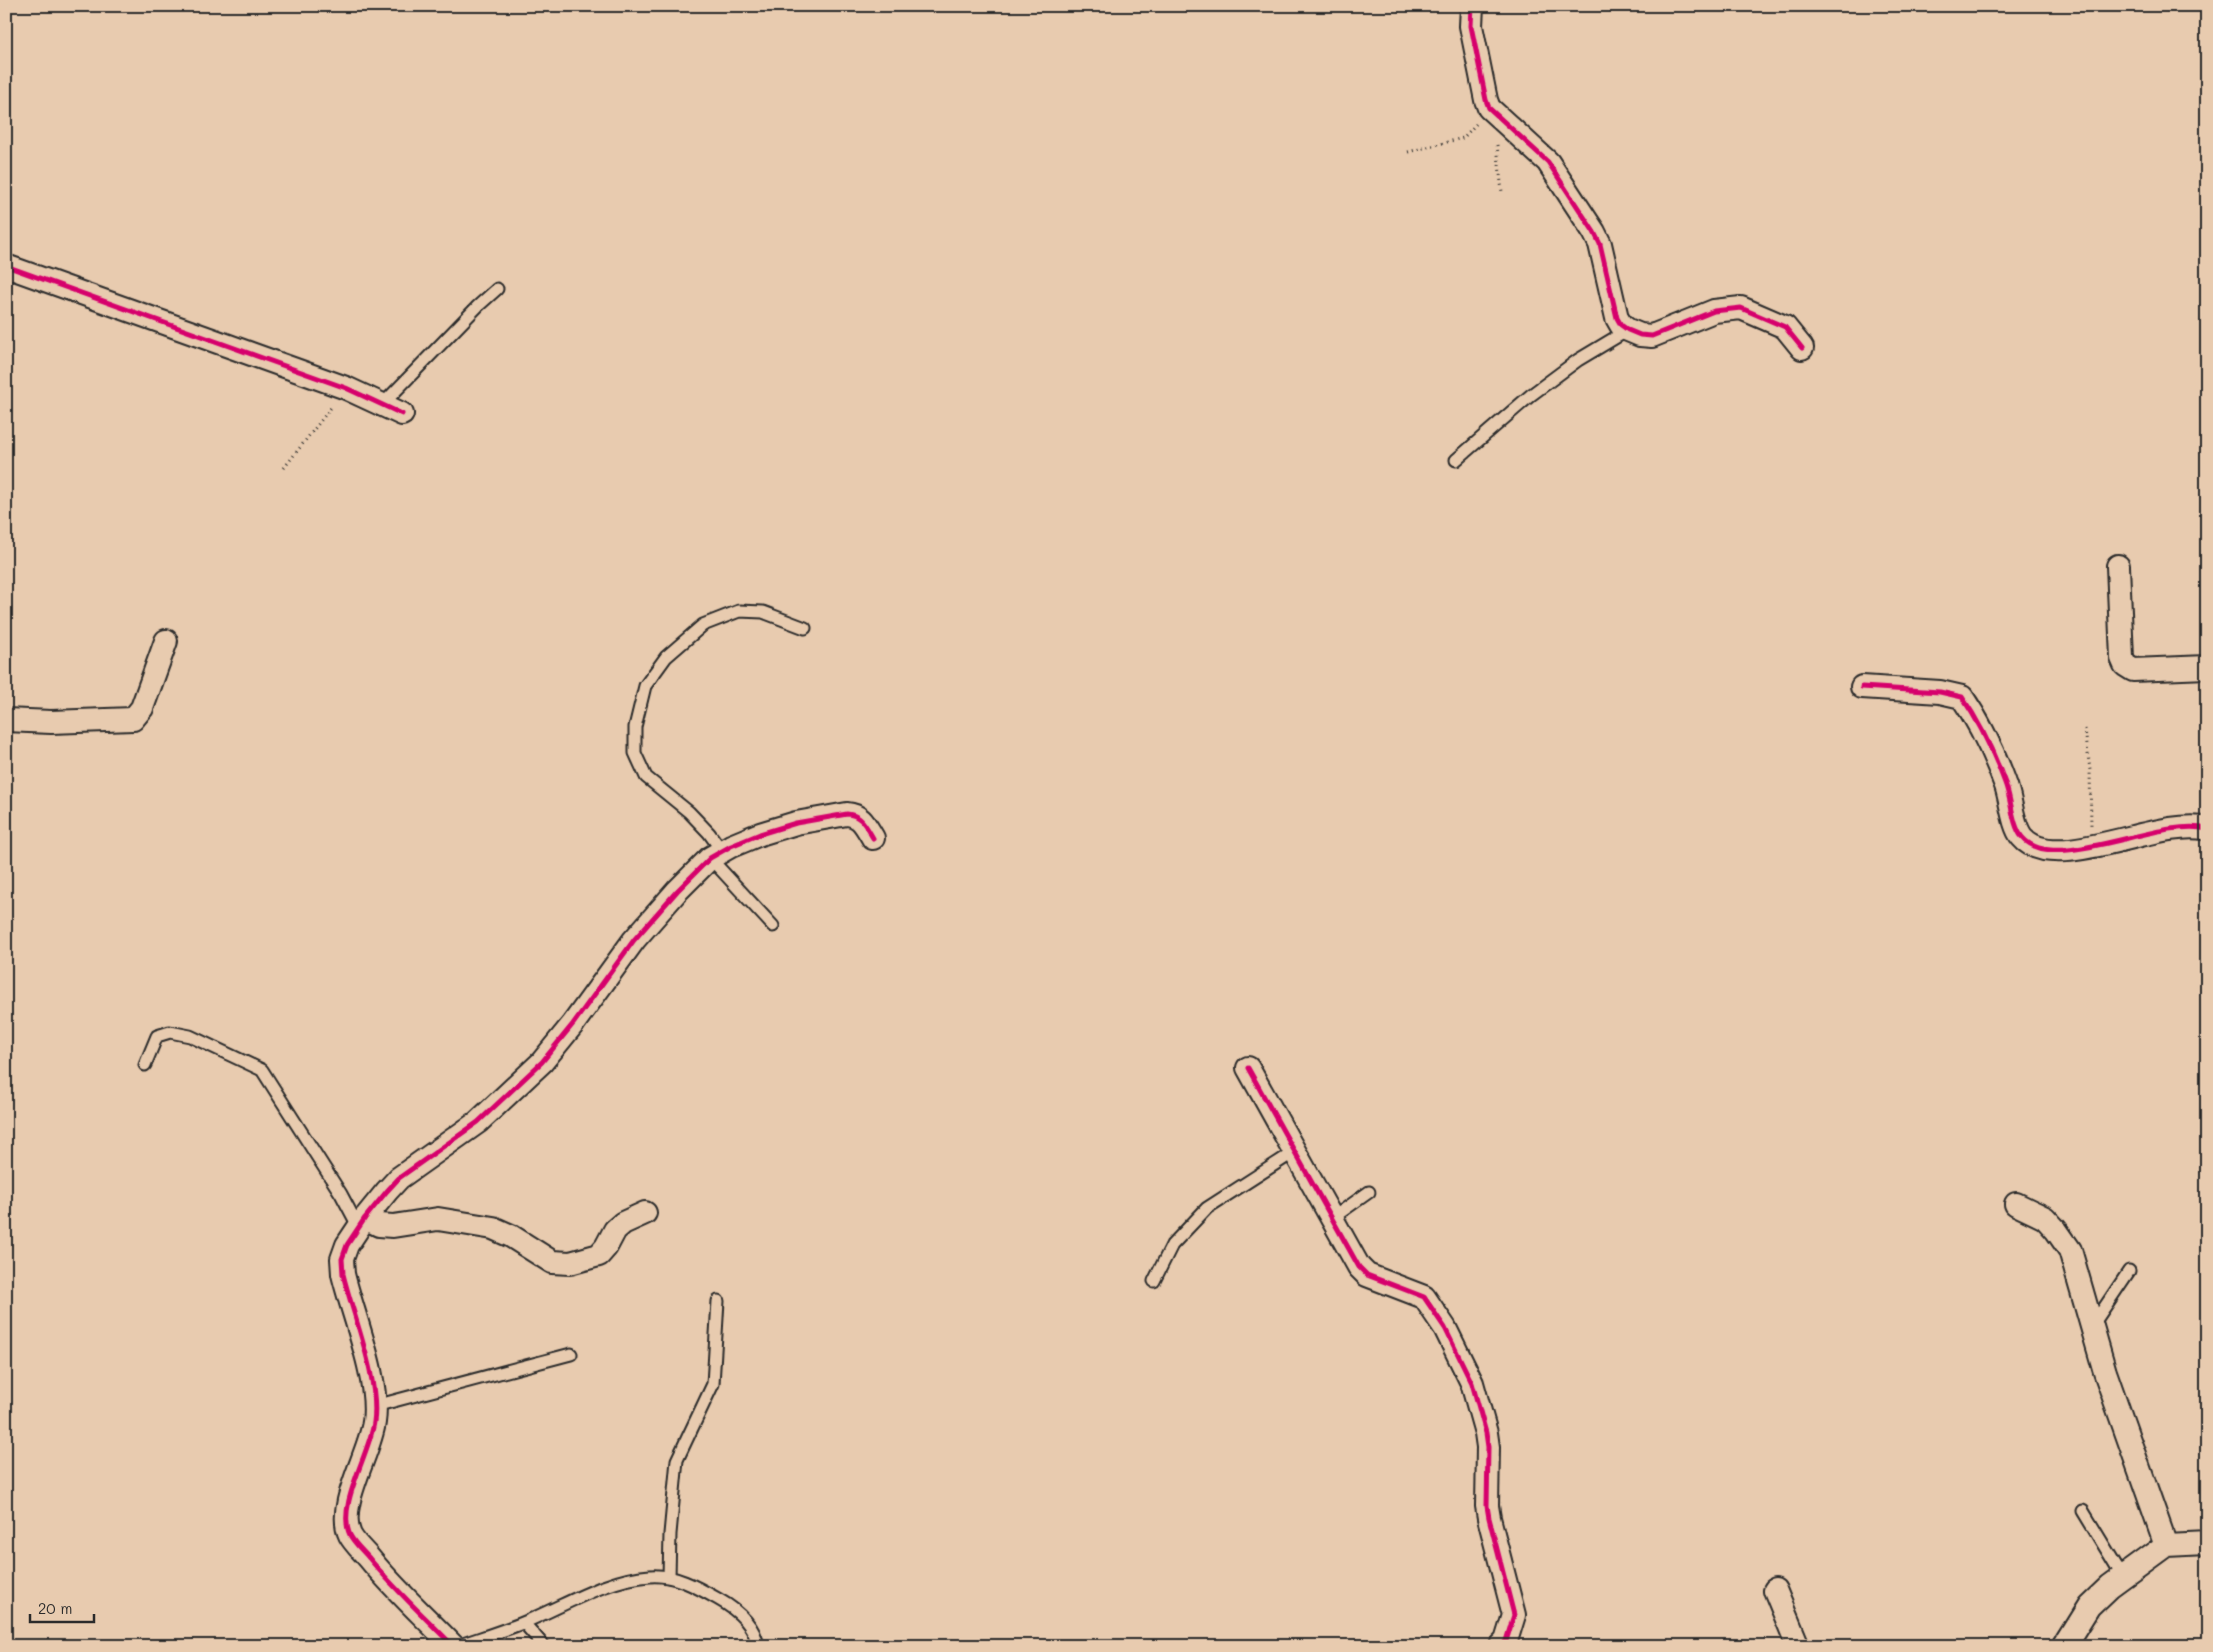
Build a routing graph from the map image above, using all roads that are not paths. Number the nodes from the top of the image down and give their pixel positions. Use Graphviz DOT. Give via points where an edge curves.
graph roads {
  1 [pos="1472,6"];
  2 [pos="6,266"];
  3 [pos="497,289"];
  4 [pos="1628,330"];
  5 [pos="1802,348"];
  6 [pos="392,409"];
  7 [pos="1456,460"];
  8 [pos="2118,566"];
  9 [pos="805,628"];
  10 [pos="166,642"];
  11 [pos="2207,667"];
  12 [pos="1862,687"];
  13 [pos="6,720"];
  14 [pos="2207,829"];
  15 [pos="874,838"];
  16 [pos="716,855"];
  17 [pos="773,926"];
  18 [pos="145,1065"];
  19 [pos="1248,1068"];
  20 [pos="1294,1152"];
  21 [pos="1369,1192"];
  22 [pos="2016,1204"];
  23 [pos="645,1213"];
  24 [pos="1331,1219"];
  25 [pos="361,1222"];
  26 [pos="2129,1271"];
  27 [pos="1154,1281"];
  28 [pos="718,1301"];
  29 [pos="2091,1328"];
  30 [pos="572,1354"];
  31 [pos="375,1406"];
  32 [pos="2083,1511"];
  33 [pos="2207,1542"];
  34 [pos="2166,1544"];
  35 [pos="669,1577"];
  36 [pos="2123,1577"];
  37 [pos="1775,1590"];
  38 [pos="524,1623"];
  39 [pos="455,1646"];
  40 [pos="544,1646"];
  41 [pos="758,1646"];
  42 [pos="1501,1646"];
  43 [pos="1798,1646"];
  44 [pos="2064,1646"];
  1 -- 4 [label="street" via="1471,26 1491,108 1548,162 1594,232 1600,244 1617,318"];
  2 -- 6 [label="street" via="346,388"];
  3 -- 6 [label="lane" via="478,306"];
  4 -- 5 [label="street" via="1652,336 1714,311 1742,308 1785,327"];
  4 -- 7 [label="lane" via="1531,394"];
  8 -- 11 [label="street" via="2125,665 2133,670"];
  9 -- 16 [label="lane" via="763,612 738,611 703,625 666,657 645,686 635,727 635,753 646,777 689,812 709,834"];
  10 -- 13 [label="street" via="142,708 133,719"];
  12 -- 14 [label="street" via="1940,692 1962,697 1988,742 2006,783 2021,837 2033,847 2074,851 2168,828"];
  15 -- 16 [label="street" via="855,814 847,814 796,823 760,834"];
  16 -- 17 [label="lane"];
  16 -- 25 [label="street" via="676,891 634,940 574,1024 542,1062 478,1122 400,1178"];
  18 -- 25 [label="lane" via="158,1036 170,1032 190,1036 262,1070"];
  19 -- 20 [label="street"];
  20 -- 24 [label="street"];
  20 -- 27 [label="lane" via="1207,1208 1172,1246"];
  21 -- 24 [label="lane"];
  22 -- 29 [label="street" via="2045,1218 2070,1250"];
  23 -- 25 [label="street" via="615,1230 599,1255 570,1263 552,1262 493,1228 438,1219 393,1226"];
  24 -- 42 [label="street" via="1366,1275 1424,1297 1445,1328 1472,1383 1488,1447 1488,1518 1514,1615 1506,1641"];
  25 -- 31 [label="street" via="342,1259 343,1274 373,1382"];
  26 -- 29 [label="lane"];
  28 -- 35 [label="lane" via="713,1384 677,1460"];
  29 -- 34 [label="street"];
  30 -- 31 [label="lane"];
  31 -- 39 [label="street" via="373,1430 346,1507 350,1535 415,1610"];
  32 -- 36 [label="lane"];
  33 -- 34 [label="street"];
  34 -- 36 [label="street"];
  35 -- 38 [label="lane" via="651,1575 614,1582"];
  35 -- 41 [label="lane" via="694,1585 736,1609 756,1634"];
  36 -- 44 [label="street" via="2089,1606"];
  37 -- 43 [label="street"];
  38 -- 39 [label="lane"];
  38 -- 40 [label="lane"];
}
